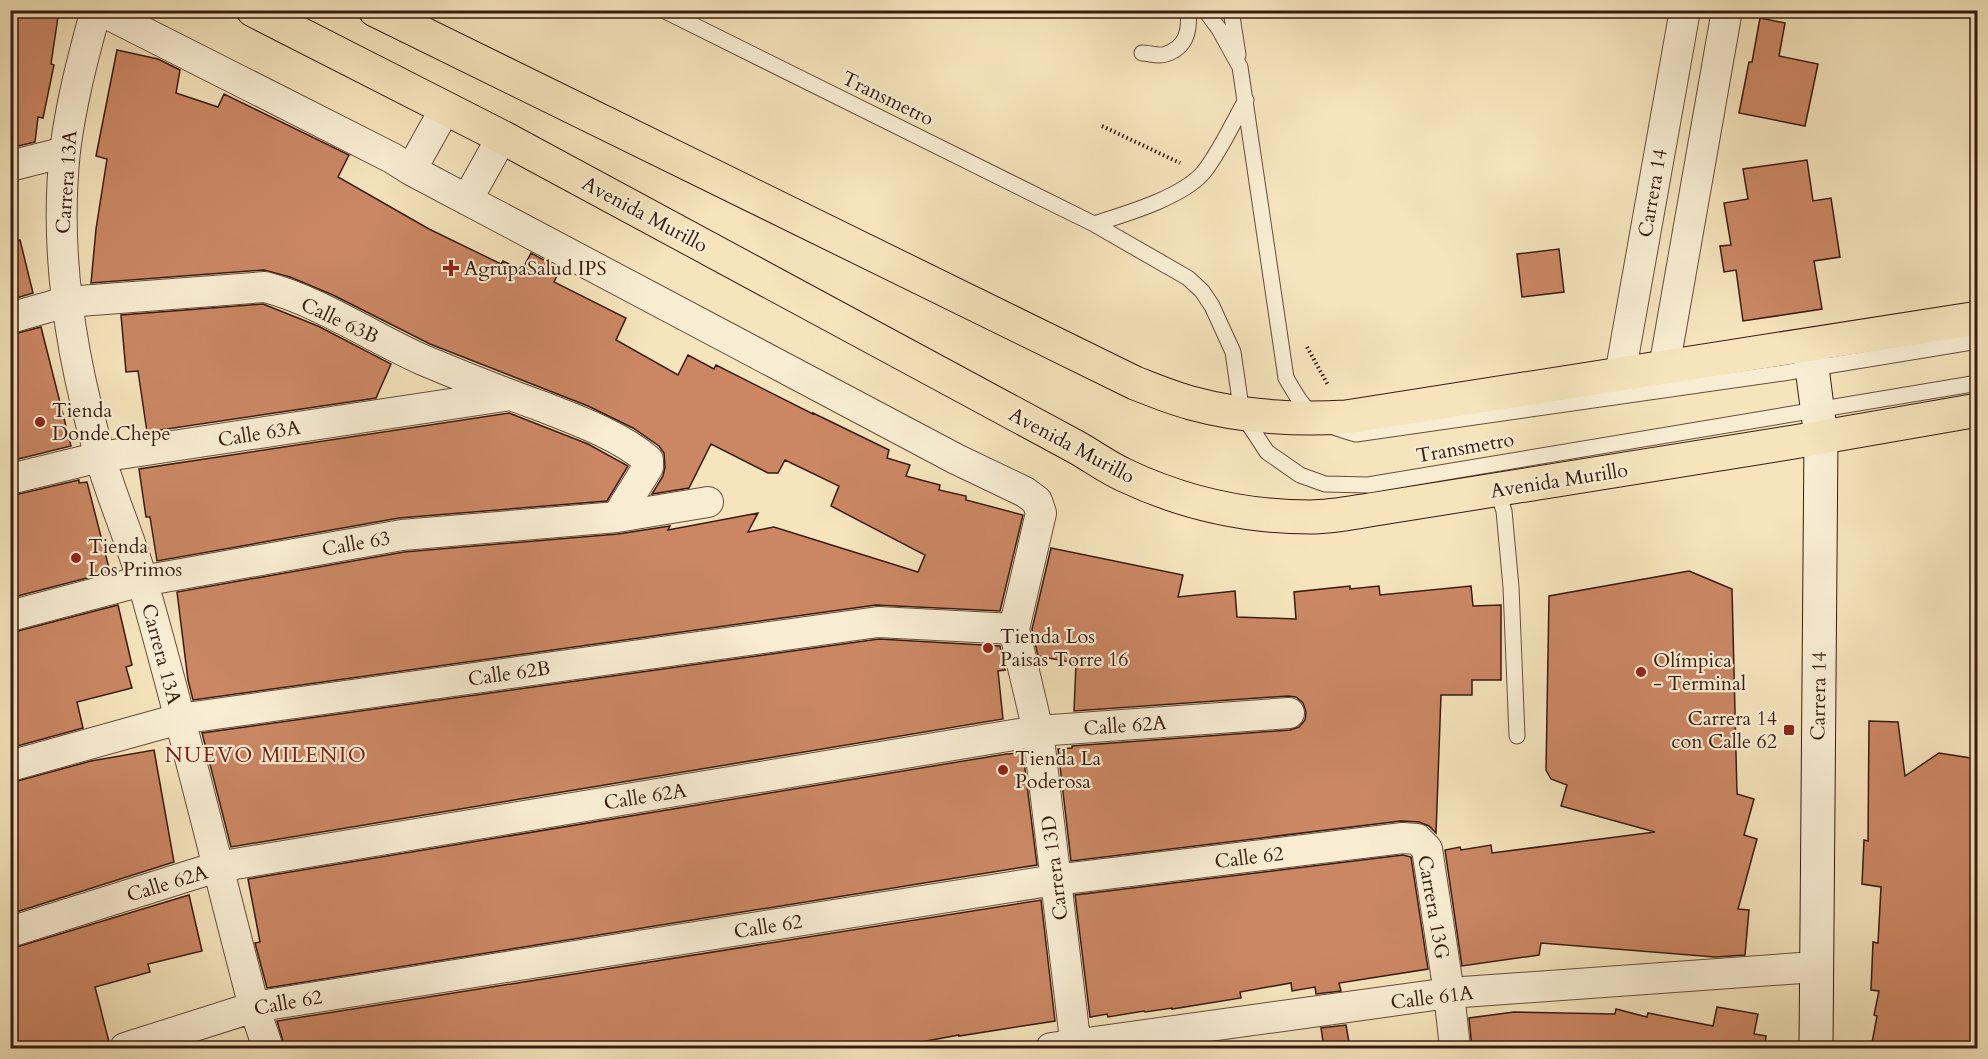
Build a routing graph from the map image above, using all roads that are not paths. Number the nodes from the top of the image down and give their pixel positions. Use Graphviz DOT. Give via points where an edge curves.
graph roads {
  1 [pos="98,10"];
  2 [pos="253,10"];
  3 [pos="375,10"];
  4 [pos="663,10"];
  5 [pos="1188,10"];
  6 [pos="1205,10"];
  7 [pos="1231,10"];
  8 [pos="1685,10"];
  9 [pos="1727,10"];
  10 [pos="1142,52"];
  11 [pos="1240,67"];
  12 [pos="1246,100"];
  13 [pos="445,109"];
  14 [pos="502,137"];
  15 [pos="65,152"];
  16 [pos="10,166"];
  17 [pos="411,170"];
  18 [pos="467,200"];
  19 [pos="1094,224"];
  20 [pos="66,302"];
  21 [pos="10,318"];
  22 [pos="1977,318"];
  23 [pos="1977,341"];
  24 [pos="1811,356"];
  25 [pos="1664,368"];
  26 [pos="1620,375"];
  27 [pos="1977,383"];
  28 [pos="510,395"];
  29 [pos="1977,410"];
  30 [pos="1242,414"];
  31 [pos="1314,418"];
  32 [pos="1819,423"];
  33 [pos="100,457"];
  34 [pos="10,479"];
  35 [pos="1497,490"];
  36 [pos="708,502"];
  37 [pos="617,517"];
  38 [pos="142,581"];
  39 [pos="10,616"];
  40 [pos="1014,629"];
  41 [pos="1289,712"];
  42 [pos="179,718"];
  43 [pos="1038,731"];
  44 [pos="1516,736"];
  45 [pos="10,766"];
  46 [pos="1417,839"];
  47 [pos="217,867"];
  48 [pos="1055,880"];
  49 [pos="10,932"];
  50 [pos="1815,967"];
  51 [pos="1449,993"];
  52 [pos="254,1007"];
  53 [pos="1068,1047"];
  54 [pos="125,1048"];
  55 [pos="268,1048"];
  56 [pos="1455,1048"];
  57 [pos="1816,1048"];
  1 -- 15 [label="street, Carrera 13A" via="77,80"];
  1 -- 17 [label="street"];
  2 -- 13 [label="main road, Avenida Murillo"];
  3 -- 30 [label="main road" via="1135,383 1190,403"];
  4 -- 19 [label="lane, Transmetro"];
  5 -- 10 [label="lane" via="1190,27 1183,44 1165,55"];
  6 -- 11 [label="lane, Transmetro"];
  7 -- 11 [label="lane"];
  8 -- 26 [label="street, Carrera 14"];
  9 -- 25 [label="street"];
  11 -- 12 [label="lane, Transmetro"];
  12 -- 19 [label="lane" via="1213,158 1194,181 1161,200"];
  12 -- 31 [label="lane, Transmetro" via="1286,378"];
  13 -- 14 [label="main road, Avenida Murillo"];
  13 -- 17 [label="street"];
  14 -- 18 [label="street"];
  14 -- 35 [label="main road, Avenida Murillo" via="1122,474 1175,496 1236,511 1313,517"];
  15 -- 16 [label="street"];
  15 -- 20 [label="street, Carrera 13A" via="61,225"];
  17 -- 18 [label="street"];
  18 -- 40 [label="street, Carrera 13D" via="1037,501 1041,513"];
  19 -- 30 [label="lane, Transmetro" via="1188,278 1202,291 1233,352"];
  20 -- 21 [label="street, Calle 63B"];
  20 -- 28 [label="street, Calle 63B" via="265,287"];
  20 -- 33 [label="street, Carrera 13A" via="78,372"];
  22 -- 24 [label="main road"];
  23 -- 24 [label="lane, Transmetro"];
  24 -- 25 [label="main road"];
  24 -- 31 [label="lane, Transmetro" via="1356,434"];
  24 -- 32 [label="main road, Carrera 14"];
  25 -- 26 [label="main road"];
  26 -- 31 [label="main road" via="1346,417"];
  27 -- 32 [label="lane, Transmetro"];
  28 -- 33 [label="street, Calle 63A"];
  28 -- 37 [label="street, Calle 63B" via="578,421 637,450 648,460 648,467"];
  29 -- 32 [label="main road, Avenida Murillo"];
  30 -- 31 [label="main road"];
  30 -- 32 [label="lane, Transmetro" via="1267,452 1300,475 1325,484 1368,485"];
  32 -- 35 [label="main road, Avenida Murillo"];
  32 -- 50 [label="main road, Carrera 14"];
  33 -- 34 [label="street, Calle 63A"];
  33 -- 38 [label="street, Carrera 13A"];
  35 -- 44 [label="lane" via="1504,511 1511,587"];
  36 -- 37 [label="street, Calle 63"];
  37 -- 38 [label="street, Calle 63" via="402,535"];
  38 -- 39 [label="street, Calle 63"];
  38 -- 42 [label="street, Carrera 13A"];
  40 -- 42 [label="street, Calle 62B" via="878,622"];
  40 -- 43 [label="street, Carrera 13D"];
  41 -- 43 [label="street, Calle 62A"];
  42 -- 45 [label="street, Calle 62B"];
  42 -- 47 [label="street, Carrera 13A"];
  43 -- 47 [label="street, Calle 62A"];
  43 -- 48 [label="street, Carrera 13D"];
  46 -- 48 [label="street, Calle 62"];
  46 -- 51 [label="street, Carrera 13G" via="1427,849"];
  47 -- 49 [label="street, Calle 62A"];
  47 -- 52 [label="street, Carrera 13A"];
  48 -- 52 [label="street, Calle 62"];
  48 -- 53 [label="street, Carrera 13D"];
  50 -- 51 [label="street, Calle 61A"];
  50 -- 57 [label="main road, Carrera 14"];
  51 -- 53 [label="street, Calle 61A"];
  51 -- 56 [label="street, Carrera 13G"];
  52 -- 54 [label="street, Calle 62"];
  52 -- 55 [label="street, Carrera 13A"];
}
